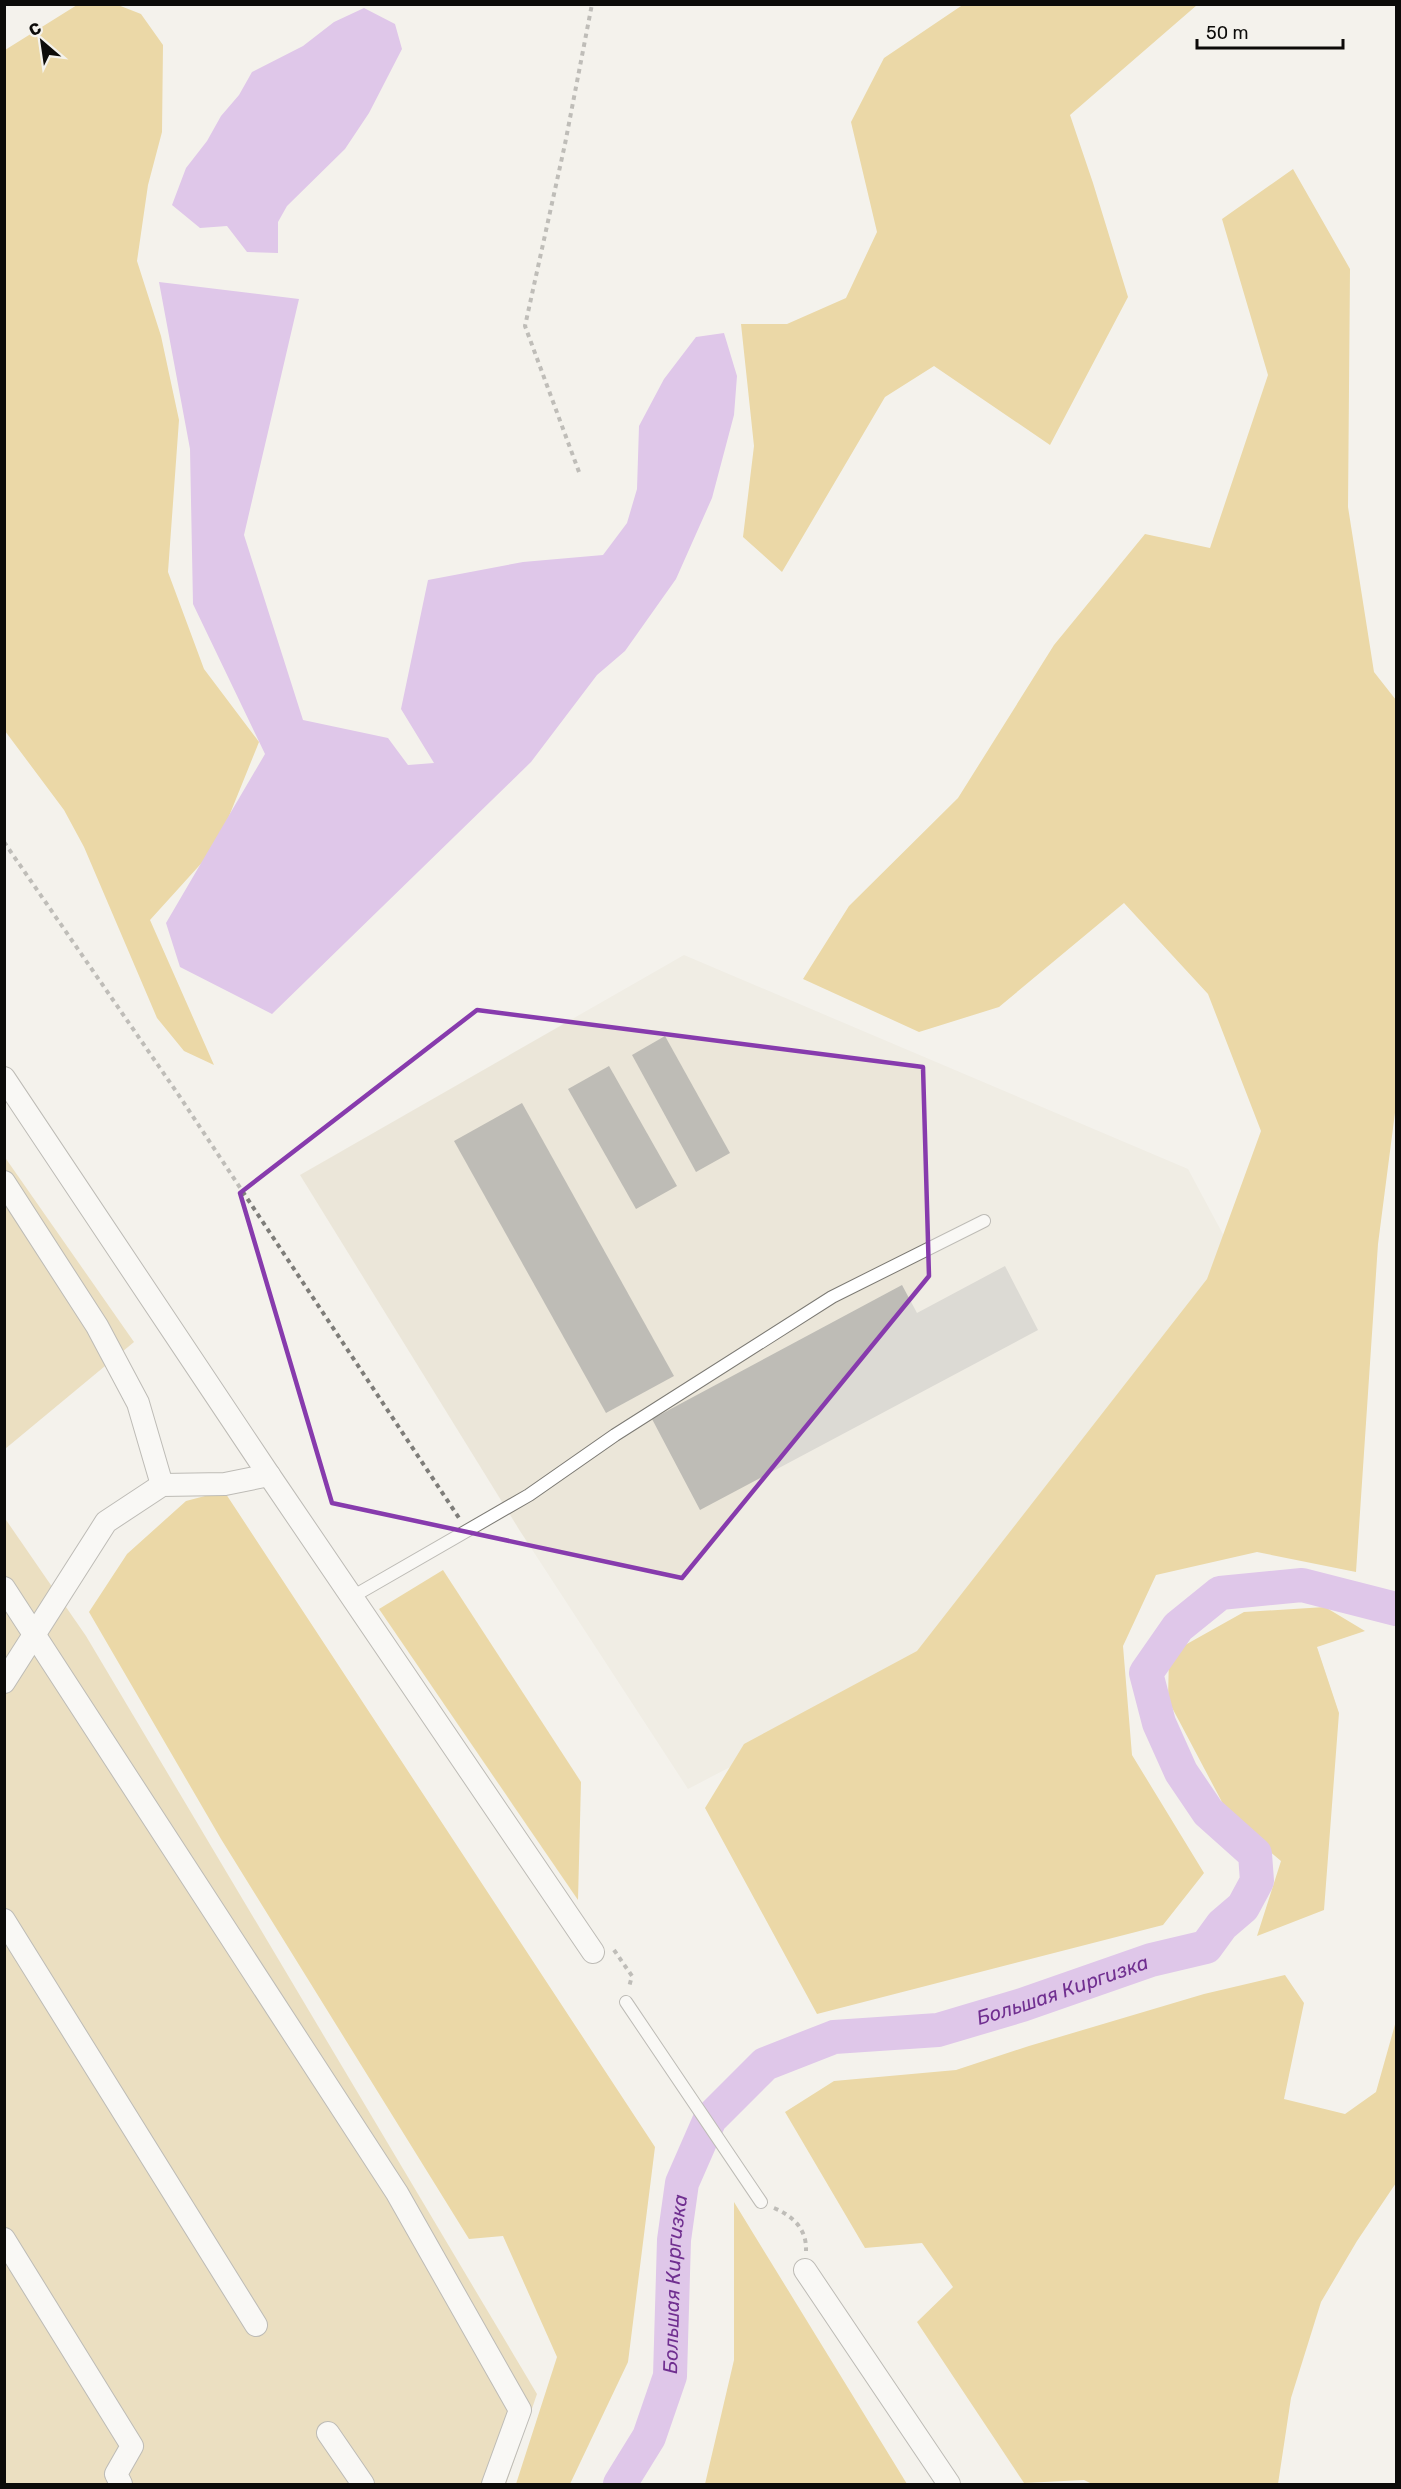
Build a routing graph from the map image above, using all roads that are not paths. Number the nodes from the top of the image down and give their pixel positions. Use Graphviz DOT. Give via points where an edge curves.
graph roads {
  1 [pos="4,1078"];
  2 [pos="4,1182"];
  3 [pos="984,1221"];
  4 [pos="269,1475"];
  5 [pos="162,1485"];
  6 [pos="4,1588"];
  7 [pos="352,1598"];
  8 [pos="35,1634"];
  9 [pos="4,1682"];
  10 [pos="4,1920"];
  11 [pos="592,1952"];
  12 [pos="626,2002"];
  13 [pos="761,2202"];
  14 [pos="4,2239"];
  15 [pos="804,2270"];
  16 [pos="256,2325"];
  17 [pos="328,2433"];
  18 [pos="121,2484"];
  19 [pos="363,2484"];
  20 [pos="493,2484"];
  21 [pos="949,2484"];
  1 -- 4 [label="street"];
  2 -- 5 [label="street" via="97,1326 138,1403"];
  3 -- 7 [label="lane" via="832,1297 615,1435 530,1495"];
  4 -- 5 [label="street" via="225,1484"];
  4 -- 7 [label="street"];
  5 -- 8 [label="street" via="106,1522"];
  6 -- 8 [label="street"];
  7 -- 11 [label="street"];
  8 -- 9 [label="street"];
  8 -- 20 [label="street" via="398,2193 520,2410"];
  10 -- 16 [label="street"];
  12 -- 13 [label="lane"];
  14 -- 18 [label="street" via="132,2446 117,2474"];
  15 -- 21 [label="street"];
  17 -- 19 [label="street"];
}
